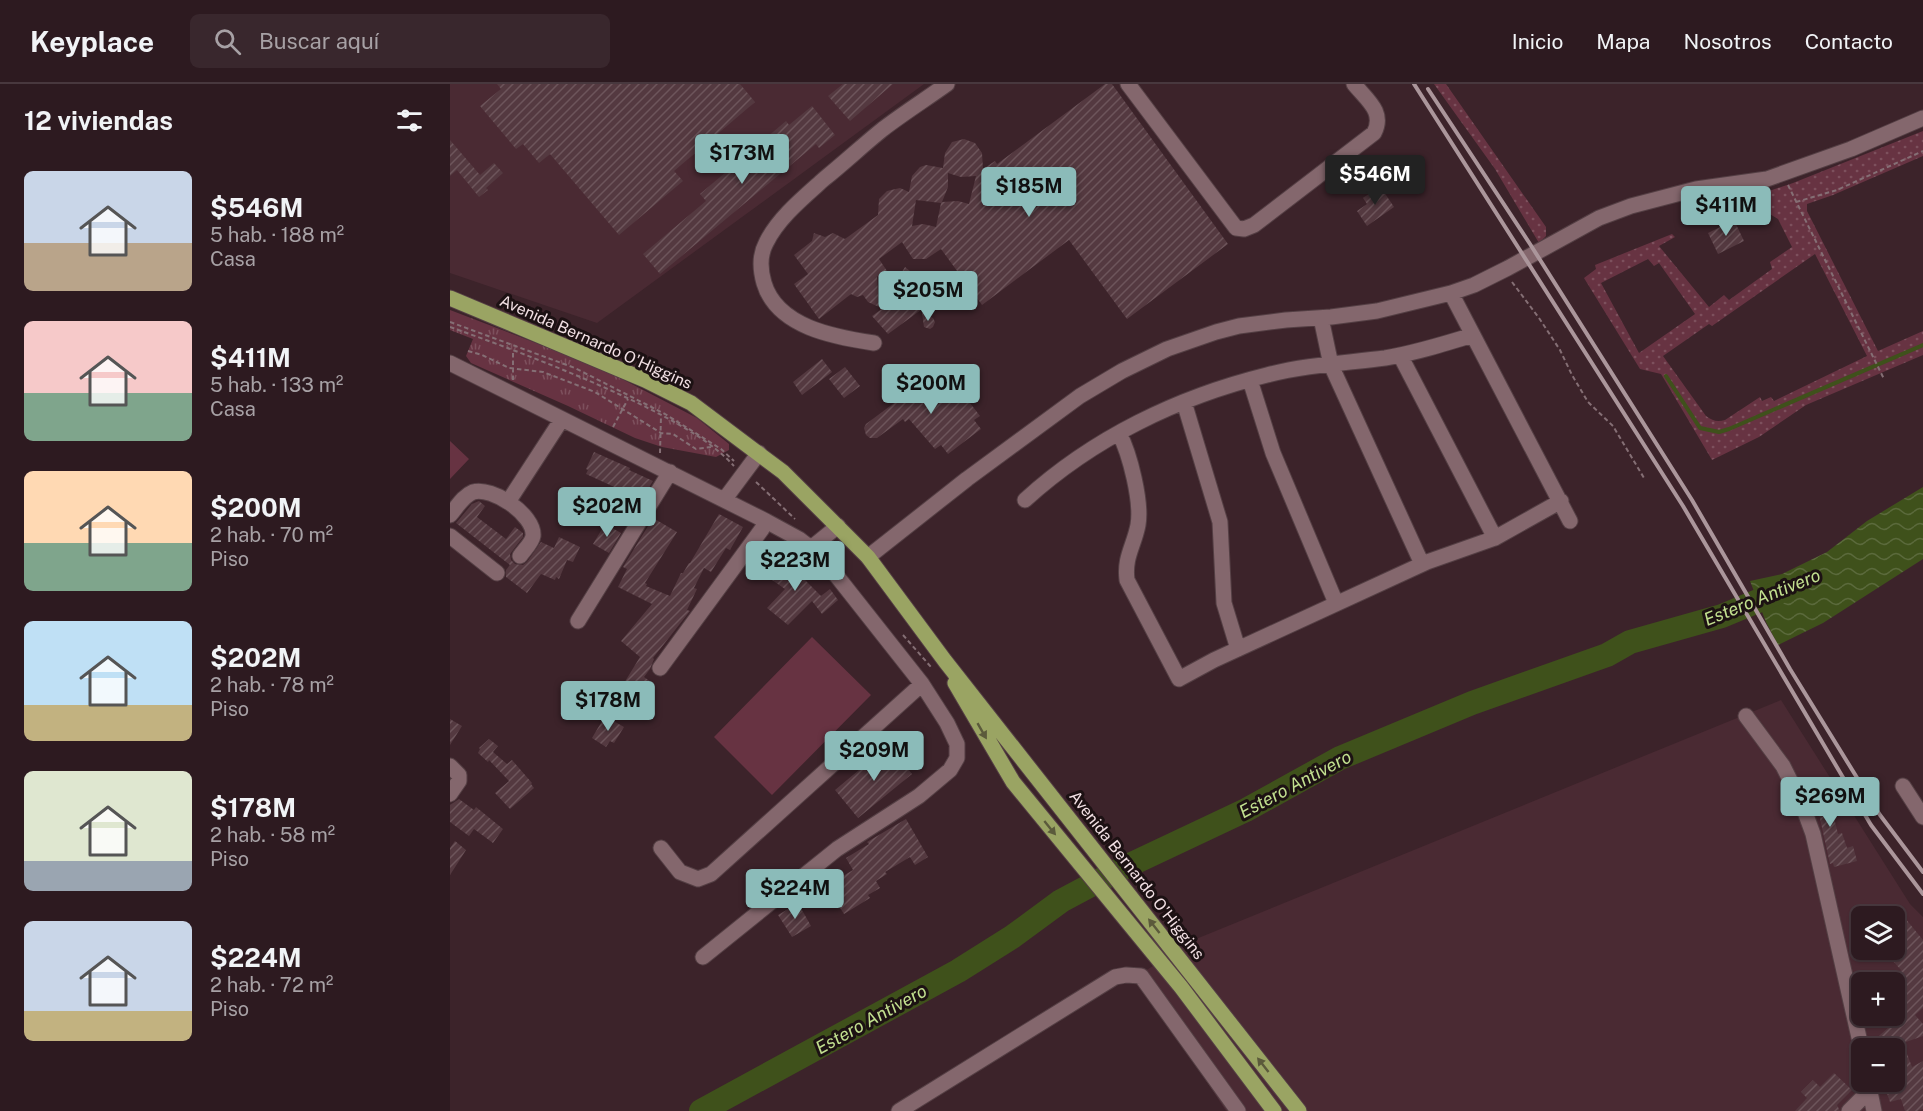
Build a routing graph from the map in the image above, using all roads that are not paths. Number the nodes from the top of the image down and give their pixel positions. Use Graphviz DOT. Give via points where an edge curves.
graph roads {
  1 [pos="946,84"];
  2 [pos="1128,84"];
  3 [pos="1354,84"];
  4 [pos="1923,118"];
  5 [pos="1451,293"];
  6 [pos="450,298"];
  7 [pos="1321,318"];
  8 [pos="1473,335"];
  9 [pos="874,343"];
  10 [pos="1400,355"];
  11 [pos="1331,365"];
  12 [pos="452,367"];
  13 [pos="1250,380"];
  14 [pos="1184,402"];
  15 [pos="562,419"];
  16 [pos="1119,433"];
  17 [pos="759,453"];
  18 [pos="665,470"];
  19 [pos="724,500"];
  20 [pos="1025,500"];
  21 [pos="1561,501"];
  22 [pos="508,502"];
  23 [pos="450,515"];
  24 [pos="766,521"];
  25 [pos="1570,521"];
  26 [pos="838,526"];
  27 [pos="450,536"];
  28 [pos="1495,538"];
  29 [pos="811,548"];
  30 [pos="520,555"];
  31 [pos="868,557"];
  32 [pos="1422,564"];
  33 [pos="497,573"];
  34 [pos="1336,603"];
  35 [pos="578,621"];
  36 [pos="1238,649"];
  37 [pos="945,661"];
  38 [pos="660,668"];
  39 [pos="922,684"];
  40 [pos="1746,716"];
  41 [pos="450,766"];
  42 [pos="1903,786"];
  43 [pos="450,794"];
  44 [pos="1923,817"];
  45 [pos="661,848"];
  46 [pos="703,957"];
  47 [pos="1859,1038"];
  48 [pos="1864,1092"];
  49 [pos="1870,1092"];
  50 [pos="899,1111"];
  51 [pos="1238,1111"];
  52 [pos="1274,1111"];
  53 [pos="1299,1111"];
  54 [pos="1849,1111"];
  55 [pos="1875,1111"];
  1 -- 9 [label="street" via="883,129 804,197 766,242 760,257 766,291 777,307 823,332"];
  2 -- 3 [label="street" via="1236,228 1244,229 1374,133 1379,124 1377,111"];
  4 -- 5 [label="street" via="1767,179 1670,194 1631,206 1599,218 1504,270"];
  5 -- 7 [label="street" via="1402,306"];
  5 -- 8 [label="street"];
  6 -- 17 [label="main road, Avenida Bernardo O'Higgins" via="691,403"];
  7 -- 11 [label="street"];
  7 -- 31 [label="street" via="1262,322 1216,332 1122,370 1080,396"];
  8 -- 10 [label="street"];
  8 -- 21 [label="street"];
  10 -- 11 [label="street"];
  10 -- 28 [label="street"];
  11 -- 13 [label="street"];
  11 -- 32 [label="street"];
  12 -- 15 [label="street"];
  13 -- 14 [label="street"];
  13 -- 34 [label="street" via="1273,453"];
  14 -- 16 [label="street"];
  14 -- 36 [label="street" via="1220,522 1224,603"];
  15 -- 18 [label="street"];
  15 -- 22 [label="street"];
  16 -- 20 [label="street" via="1064,467"];
  16 -- 36 [label="street" via="1137,502 1138,524 1127,556 1127,580 1179,679"];
  17 -- 19 [label="street"];
  17 -- 26 [label="main road, Avenida Bernardo O'Higgins"];
  18 -- 19 [label="street"];
  18 -- 35 [label="street"];
  19 -- 24 [label="street"];
  21 -- 25 [label="street"];
  21 -- 28 [label="street"];
  22 -- 23 [label="street" via="480,491 471,493"];
  22 -- 30 [label="street" via="531,526 532,540"];
  24 -- 29 [label="street"];
  24 -- 38 [label="street"];
  26 -- 29 [label="street"];
  26 -- 31 [label="main road, Avenida Bernardo O'Higgins"];
  27 -- 33 [label="street"];
  28 -- 32 [label="street"];
  29 -- 39 [label="street"];
  31 -- 37 [label="main road, Avenida Bernardo O'Higgins"];
  32 -- 34 [label="street"];
  34 -- 36 [label="street"];
  37 -- 52 [label="main road, Avenida Bernardo O'Higgins, one-way" via="965,703 1013,782 1181,987"];
  53 -- 37 [label="main road, Avenida Bernardo O'Higgins, one-way"];
  39 -- 45 [label="street" via="711,874 698,879 680,872"];
  39 -- 46 [label="street" via="957,744 957,758 950,770 920,796 837,849"];
  40 -- 47 [label="street" via="1783,766 1813,834"];
  41 -- 43 [label="street" via="459,775 459,781"];
  42 -- 44 [label="street"];
  48 -- 54 [label="street"];
  49 -- 55 [label="street"];
  50 -- 51 [label="street" via="1115,977 1126,975 1141,976"];
}
